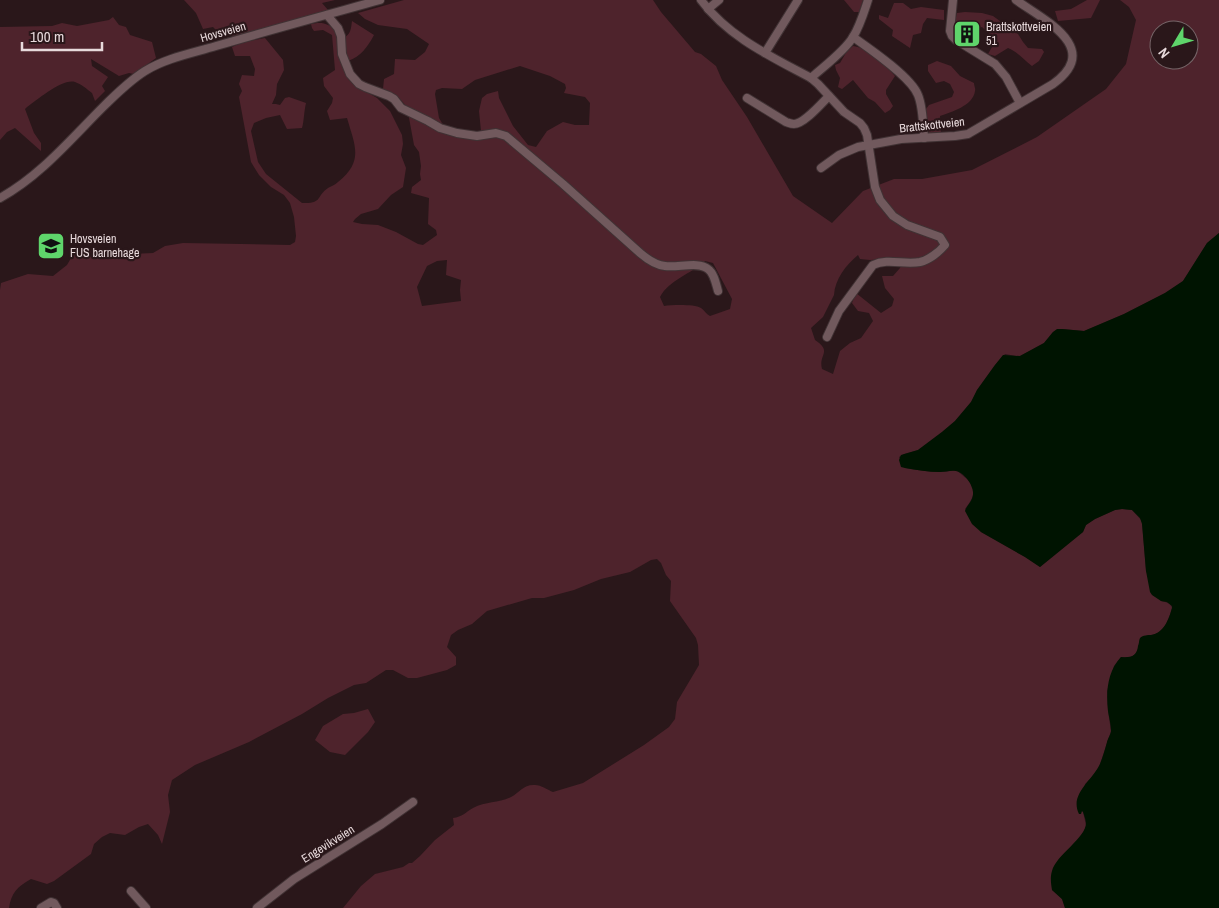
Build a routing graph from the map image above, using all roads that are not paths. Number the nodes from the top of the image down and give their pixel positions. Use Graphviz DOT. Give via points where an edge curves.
graph roads {
  1 [pos="380,0"];
  2 [pos="701,0"];
  3 [pos="719,0"];
  4 [pos="798,0"];
  5 [pos="868,0"];
  6 [pos="953,0"];
  7 [pos="1016,0"];
  8 [pos="708,9"];
  9 [pos="326,15"];
  10 [pos="853,37"];
  11 [pos="765,52"];
  12 [pos="811,78"];
  13 [pos="829,96"];
  14 [pos="747,98"];
  15 [pos="1020,103"];
  16 [pos="924,138"];
  17 [pos="869,145"];
  18 [pos="821,168"];
  19 [pos="0,198"];
  20 [pos="718,290"];
  21 [pos="827,337"];
  22 [pos="413,802"];
  23 [pos="131,891"];
  24 [pos="41,908"];
  25 [pos="57,908"];
  26 [pos="146,908"];
  27 [pos="257,908"];
  1 -- 9 [label="street, Hovsveien"];
  2 -- 8 [label="street"];
  3 -- 8 [label="street"];
  4 -- 11 [label="street"];
  5 -- 10 [label="street"];
  6 -- 15 [label="street" via="952,36 995,64"];
  7 -- 15 [label="street, Brattskottveien" via="1061,32 1070,46 1072,58 1062,77"];
  8 -- 11 [label="street" via="732,32"];
  9 -- 19 [label="street, Hovsveien" via="169,60 146,70 118,92 54,157"];
  9 -- 20 [label="street" via="338,28 343,58 359,84 389,96 401,108 440,128 477,136 496,133 506,136 640,254 664,266 698,265 708,268"];
  10 -- 12 [label="street"];
  10 -- 16 [label="street" via="906,78 915,89 920,99"];
  11 -- 12 [label="street"];
  12 -- 13 [label="street"];
  13 -- 14 [label="street" via="804,119 793,124"];
  13 -- 17 [label="street" via="862,126"];
  15 -- 16 [label="street, Brattskottveien" via="968,134"];
  16 -- 17 [label="street, Brattskottveien"];
  17 -- 18 [label="street, Brattskottveien" via="843,153"];
  17 -- 21 [label="street" via="880,200 893,216 907,225 940,237 945,245 920,262 873,265 839,311"];
  22 -- 27 [label="street, Engevikveien" via="294,879"];
  23 -- 26 [label="street"];
  24 -- 25 [label="street" via="51,902"];
}
